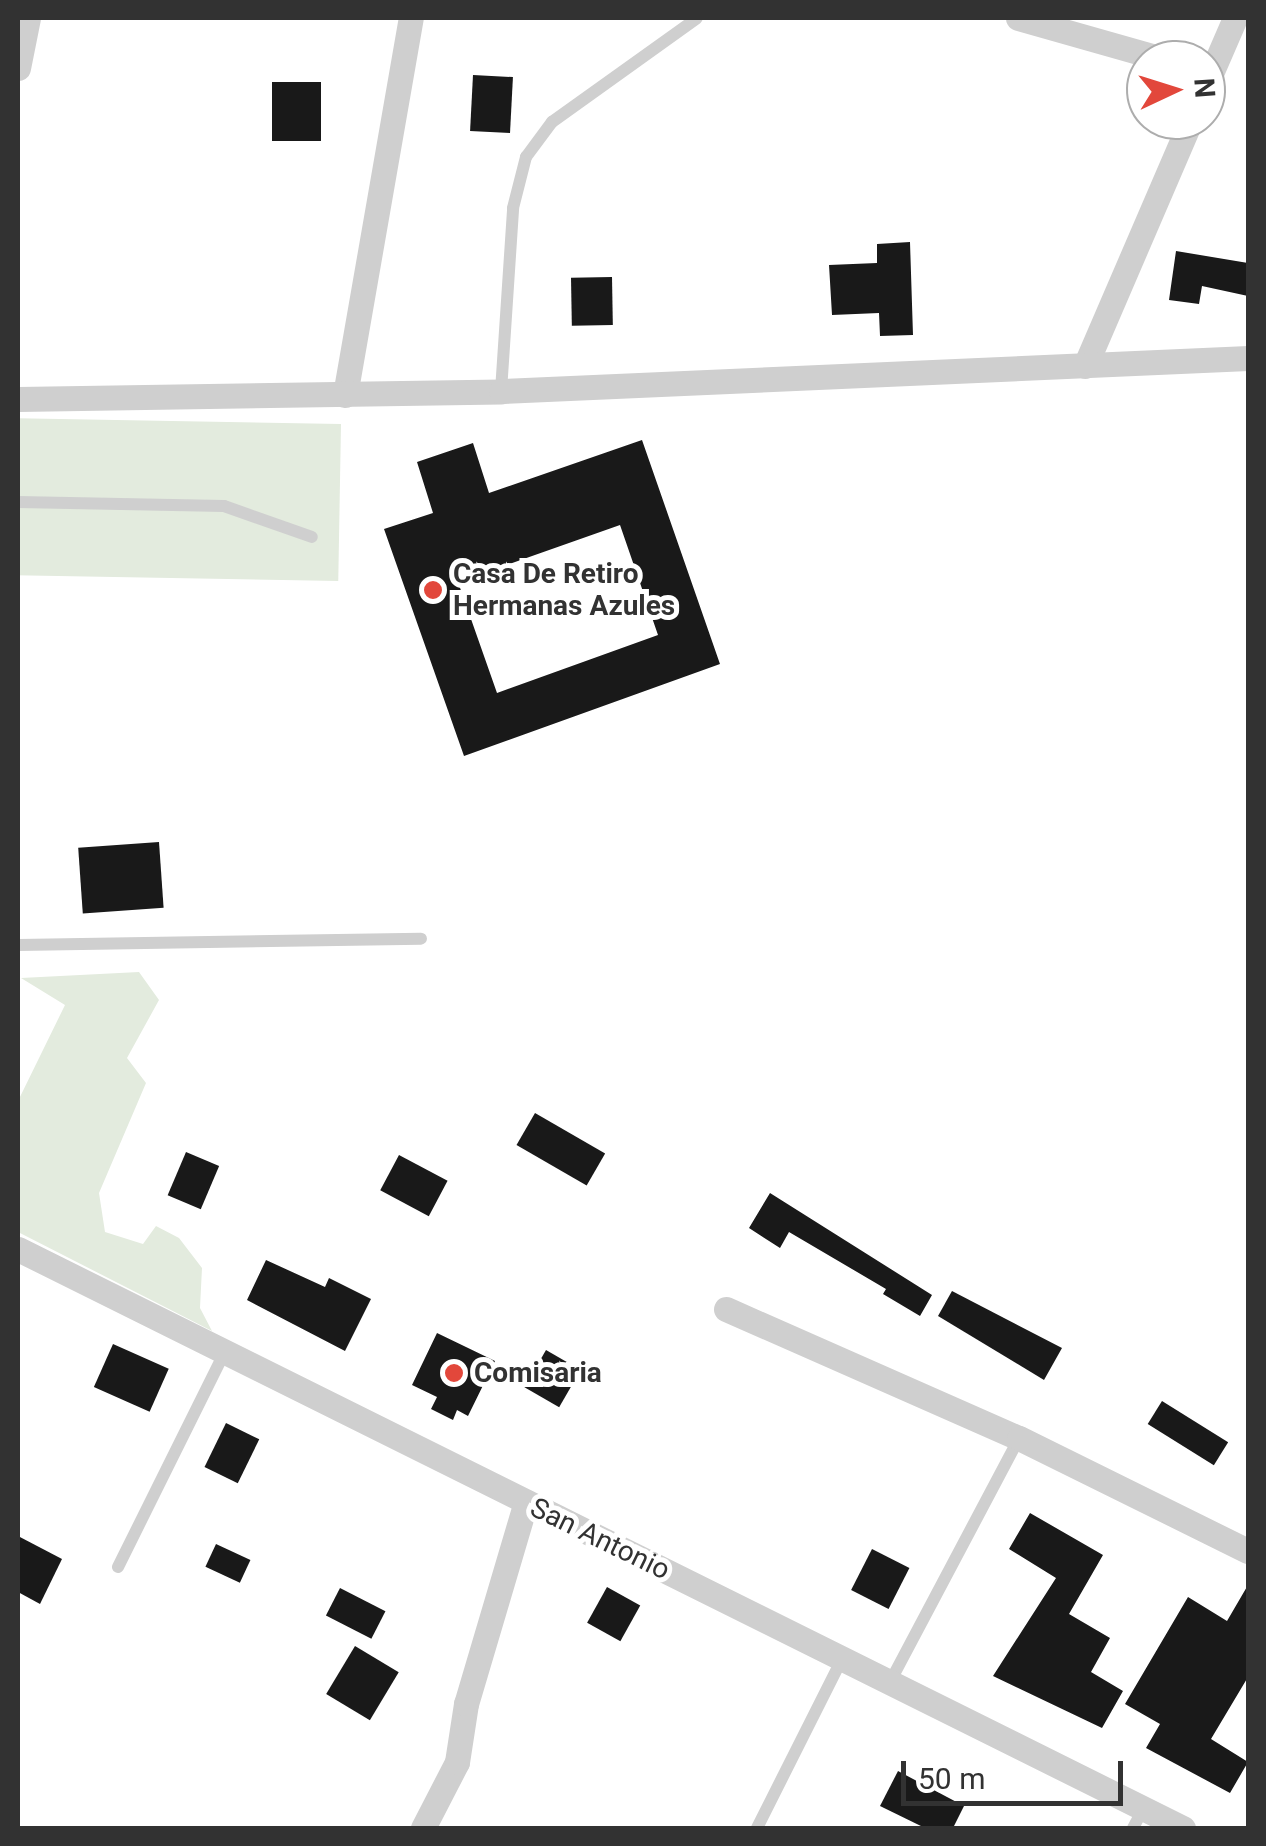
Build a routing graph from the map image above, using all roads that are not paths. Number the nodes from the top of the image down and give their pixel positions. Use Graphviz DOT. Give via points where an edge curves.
graph roads {
  1 [pos="28,18"];
  2 [pos="411,18"];
  3 [pos="697,18"];
  4 [pos="1018,18"];
  5 [pos="1126,49"];
  6 [pos="18,68"];
  7 [pos="1182,140"];
  8 [pos="1248,358"];
  9 [pos="1085,366"];
  10 [pos="501,391"];
  11 [pos="345,395"];
  12 [pos="18,399"];
  13 [pos="18,502"];
  14 [pos="312,537"];
  15 [pos="421,939"];
  16 [pos="18,945"];
  17 [pos="18,1249"];
  18 [pos="726,1309"];
  19 [pos="225,1351"];
  20 [pos="1020,1438"];
  21 [pos="526,1502"];
  22 [pos="1248,1551"];
  23 [pos="118,1567"];
  24 [pos="842,1659"];
  25 [pos="890,1682"];
  26 [pos="1138,1818"];
  27 [pos="423,1828"];
  28 [pos="757,1828"];
  29 [pos="1182,1828"];
  1 -- 6 [label="street"];
  2 -- 11 [label="street"];
  3 -- 10 [label="lane" via="552,122 526,157 513,208"];
  4 -- 5 [label="street"];
  7 -- 9 [label="street"];
  8 -- 9 [label="street"];
  9 -- 10 [label="street"];
  10 -- 11 [label="street"];
  11 -- 12 [label="street"];
  13 -- 14 [label="lane" via="224,506"];
  15 -- 16 [label="lane"];
  17 -- 19 [label="street, San Antonio"];
  18 -- 20 [label="street"];
  19 -- 21 [label="street, San Antonio"];
  19 -- 23 [label="lane"];
  20 -- 22 [label="street"];
  20 -- 25 [label="lane"];
  21 -- 24 [label="street, San Antonio"];
  21 -- 27 [label="street" via="466,1704 457,1762"];
  24 -- 25 [label="street, San Antonio"];
  24 -- 28 [label="lane"];
  25 -- 26 [label="street, San Antonio"];
  26 -- 29 [label="street, San Antonio"];
}
